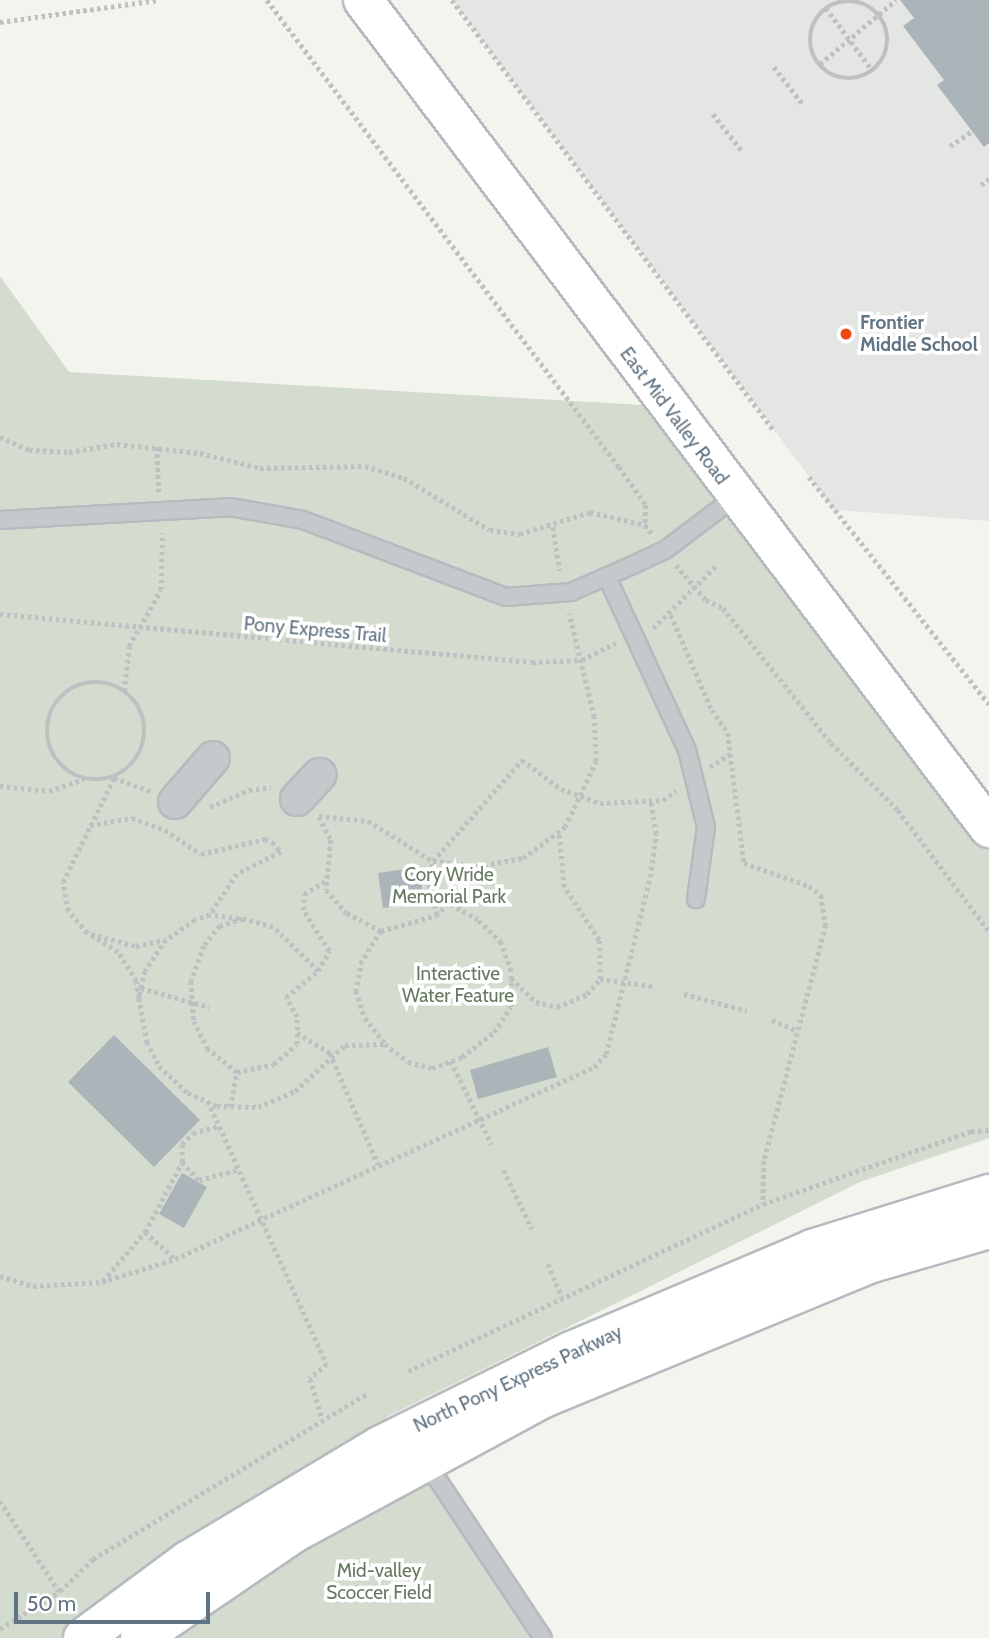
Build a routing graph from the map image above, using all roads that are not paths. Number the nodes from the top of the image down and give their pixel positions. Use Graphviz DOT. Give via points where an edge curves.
graph roads {
  1 [pos="363,0"];
  2 [pos="735,496"];
  3 [pos="0,520"];
  4 [pos="607,576"];
  5 [pos="214,758"];
  6 [pos="319,775"];
  7 [pos="175,802"];
  8 [pos="308,807"];
  9 [pos="989,828"];
  10 [pos="696,899"];
  11 [pos="989,1195"];
  12 [pos="989,1229"];
  13 [pos="425,1461"];
  14 [pos="83,1638"];
  15 [pos="140,1638"];
  16 [pos="543,1638"];
  1 -- 2 [label="main road, East Mid Valley Road"];
  2 -- 4 [label="lane" via="664,550"];
  2 -- 9 [label="main road, East Mid Valley Road"];
  3 -- 4 [label="lane" via="230,506 303,520 506,597 571,592"];
  4 -- 10 [label="lane" via="687,750 706,827"];
  5 -- 7 [label="street"];
  6 -- 8 [label="street"];
  11 -- 14 [label="main road, North Pony Express Parkway" via="812,1249 571,1351 381,1445 187,1561"];
  12 -- 13 [label="main road, North Pony Express Parkway" via="859,1268 544,1398"];
  13 -- 15 [label="main road, North Pony Express Parkway" via="294,1533"];
  13 -- 16 [label="lane"];
}
